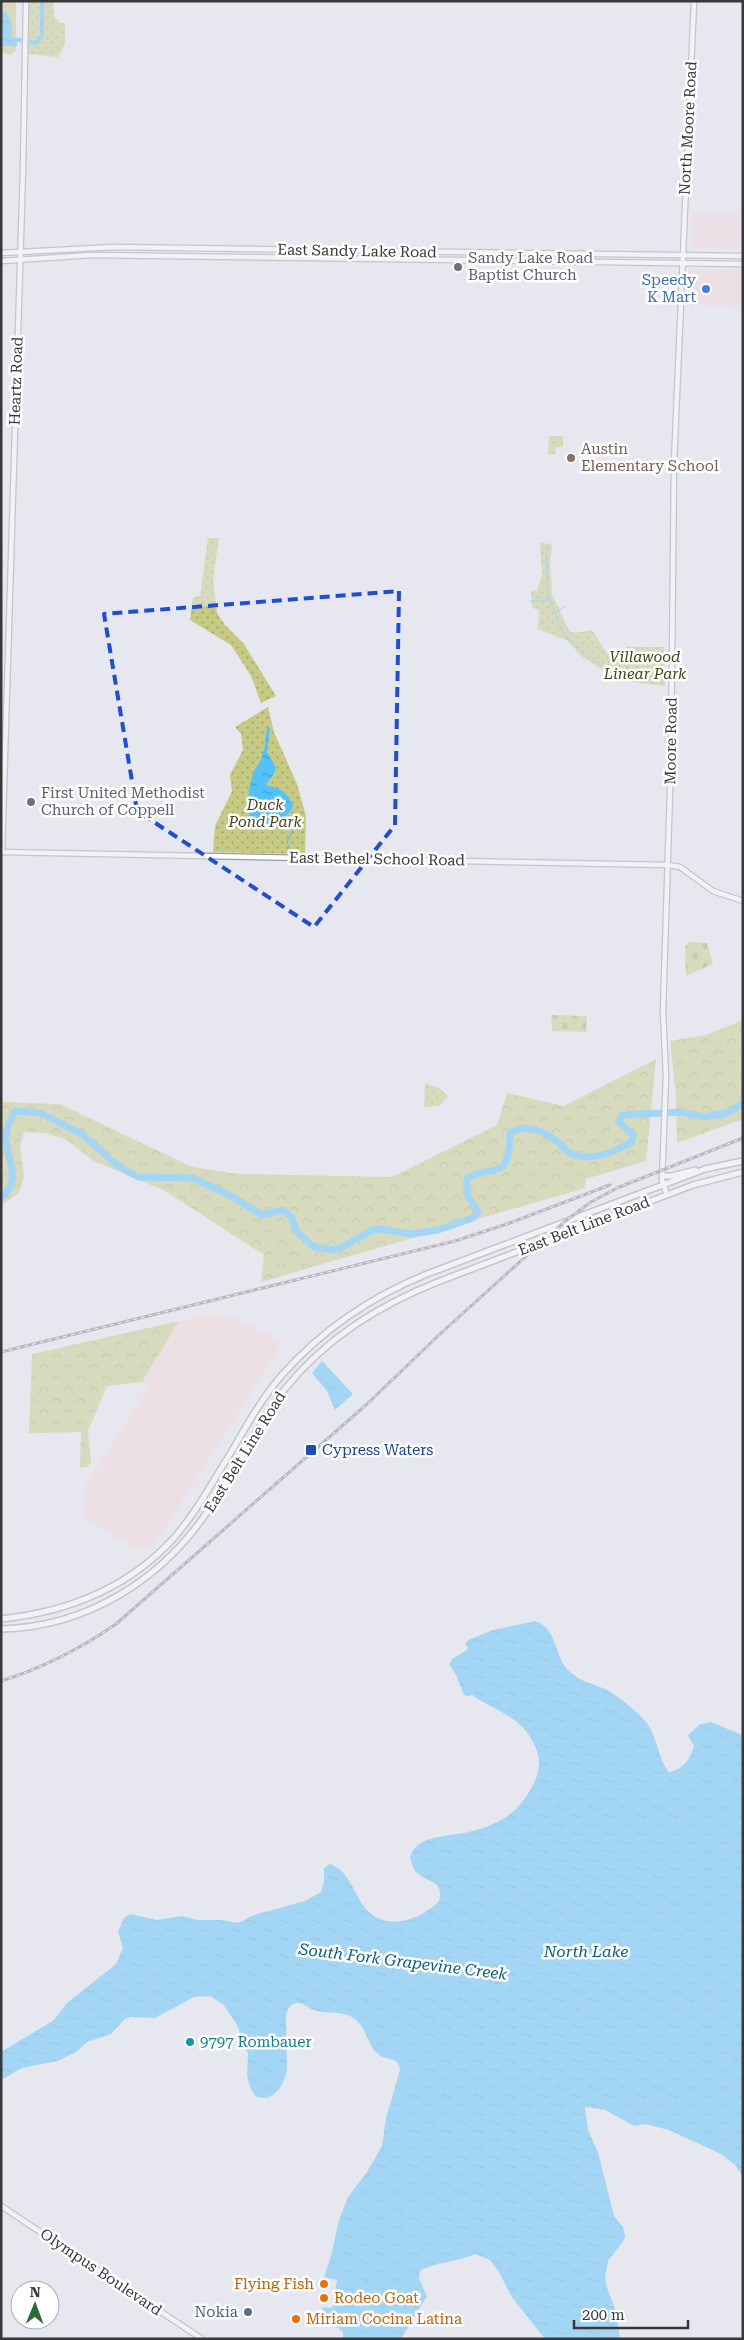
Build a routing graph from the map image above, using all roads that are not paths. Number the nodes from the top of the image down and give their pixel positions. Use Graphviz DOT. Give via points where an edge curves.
graph roads {
  1 [pos="26,1"];
  2 [pos="694,1"];
  3 [pos="343,251"];
  4 [pos="1,253"];
  5 [pos="20,253"];
  6 [pos="683,255"];
  7 [pos="743,256"];
  8 [pos="342,259"];
  9 [pos="1,261"];
  10 [pos="20,261"];
  11 [pos="683,263"];
  12 [pos="743,264"];
  13 [pos="1,852"];
  14 [pos="668,865"];
  15 [pos="743,901"];
  16 [pos="743,1161"];
  17 [pos="705,1169"];
  18 [pos="743,1172"];
  19 [pos="662,1176"];
  20 [pos="662,1185"];
  21 [pos="667,1195"];
  22 [pos="470,1258"];
  23 [pos="474,1268"];
  24 [pos="342,1319"];
  25 [pos="340,1334"];
  26 [pos="292,1364"];
  27 [pos="301,1371"];
  28 [pos="173,1539"];
  29 [pos="180,1546"];
  30 [pos="90,1598"];
  31 [pos="94,1608"];
  32 [pos="1,1619"];
  33 [pos="1,1629"];
  34 [pos="1,2206"];
  35 [pos="202,2339"];
  1 -- 5 [label="street, Heartz Road"];
  2 -- 6 [label="street, North Moore Road"];
  3 -- 5 [label="street, East Sandy Lake Road" via="114,247"];
  3 -- 6 [label="street, East Sandy Lake Road"];
  3 -- 8 [label="street"];
  4 -- 5 [label="street, East Sandy Lake Road"];
  5 -- 10 [label="street, Heartz Road"];
  6 -- 7 [label="street, East Sandy Lake Road"];
  6 -- 11 [label="street, Moore Road"];
  8 -- 10 [label="street, East Sandy Lake Road" via="92,255"];
  8 -- 11 [label="street, East Sandy Lake Road"];
  9 -- 10 [label="street, East Sandy Lake Road"];
  10 -- 13 [label="street, Heartz Road"];
  11 -- 12 [label="street, East Sandy Lake Road"];
  11 -- 14 [label="street, Moore Road" via="674,483"];
  13 -- 14 [label="street, East Bethel School Road"];
  14 -- 15 [label="street, East Bethel School Road" via="680,867 713,891"];
  14 -- 19 [label="street, Moore Road" via="662,1012 665,1093"];
  16 -- 17 [label="main road, East Belt Line Road"];
  17 -- 19 [label="main road"];
  17 -- 20 [label="main road, East Belt Line Road"];
  18 -- 21 [label="main road, East Belt Line Road"];
  19 -- 20 [label="street, Moore Road"];
  20 -- 21 [label="street, Moore Road"];
  20 -- 22 [label="main road, East Belt Line Road"];
  21 -- 23 [label="main road, East Belt Line Road"];
  22 -- 23 [label="main road"];
  22 -- 24 [label="main road, East Belt Line Road" via="396,1286"];
  23 -- 25 [label="main road, East Belt Line Road" via="404,1295"];
  24 -- 25 [label="main road"];
  24 -- 26 [label="main road, East Belt Line Road"];
  25 -- 27 [label="main road, East Belt Line Road"];
  26 -- 27 [label="main road"];
  26 -- 28 [label="main road, East Belt Line Road" via="264,1398 192,1515"];
  27 -- 29 [label="main road, East Belt Line Road" via="282,1391 210,1507"];
  28 -- 29 [label="main road"];
  28 -- 30 [label="main road, East Belt Line Road" via="128,1577"];
  29 -- 31 [label="main road, East Belt Line Road" via="161,1567 138,1584"];
  30 -- 31 [label="main road"];
  30 -- 32 [label="main road, East Belt Line Road" via="40,1614"];
  31 -- 33 [label="main road, East Belt Line Road" via="41,1625"];
  34 -- 35 [label="street, Olympus Boulevard"];
}
